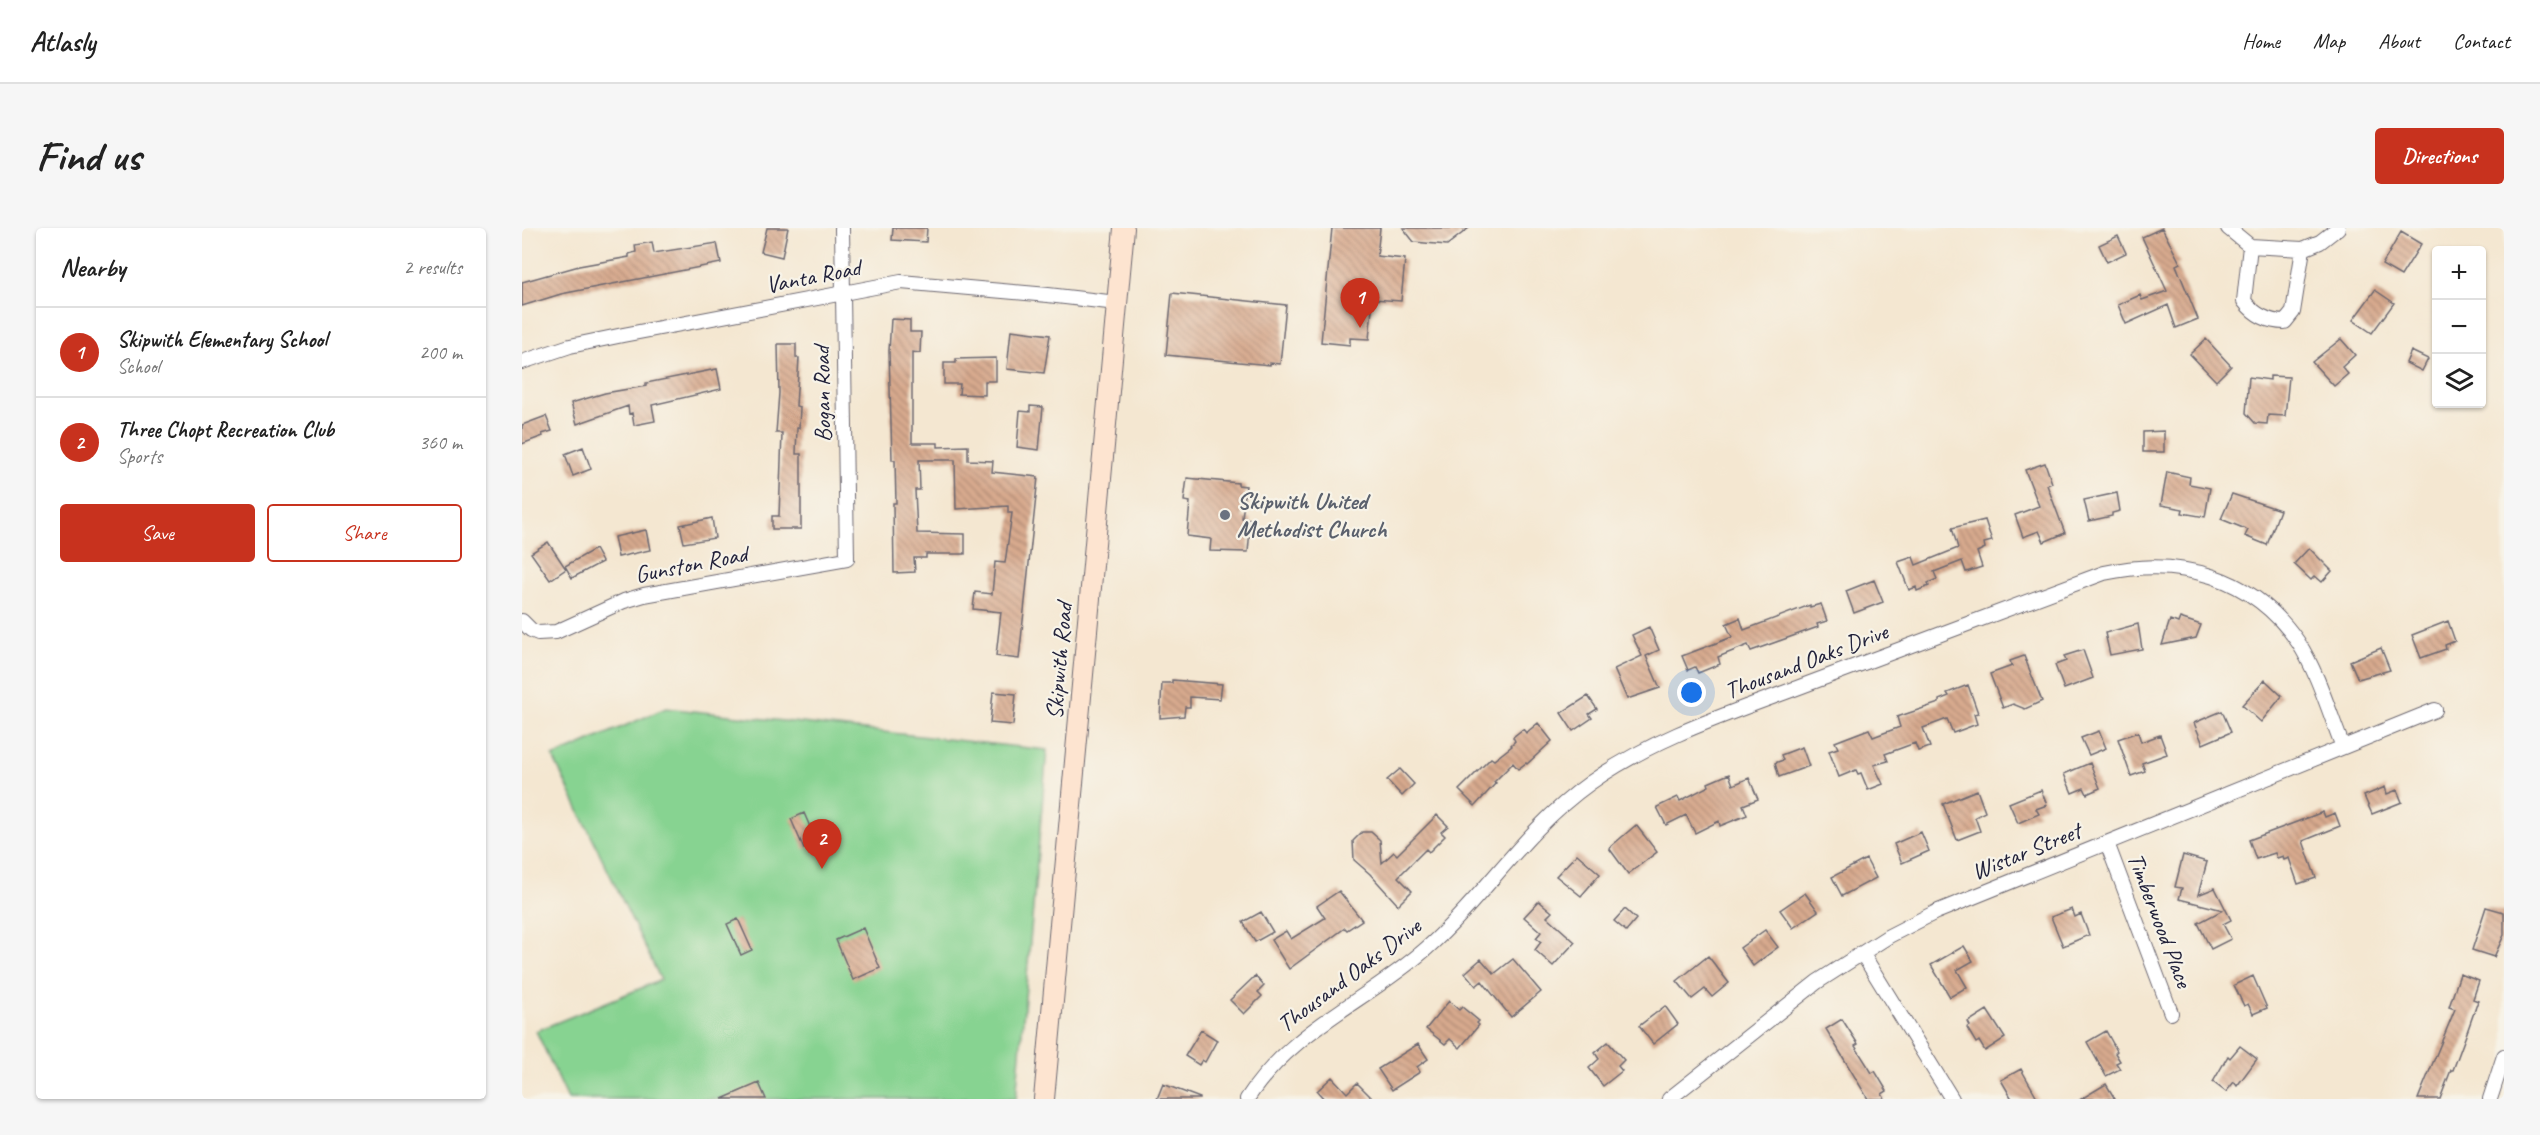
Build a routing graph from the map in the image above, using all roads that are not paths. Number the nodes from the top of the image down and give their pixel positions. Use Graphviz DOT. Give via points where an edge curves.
graph roads {
  1 [pos="842,228"];
  2 [pos="1124,228"];
  3 [pos="2228,228"];
  4 [pos="2338,228"];
  5 [pos="2250,246"];
  6 [pos="2303,249"];
  7 [pos="843,293"];
  8 [pos="1117,303"];
  9 [pos="522,362"];
  10 [pos="847,559"];
  11 [pos="522,621"];
  12 [pos="2435,710"];
  13 [pos="2343,747"];
  14 [pos="2107,843"];
  15 [pos="1862,953"];
  16 [pos="2171,1013"];
  17 [pos="2504,1056"];
  18 [pos="1044,1099"];
  19 [pos="1247,1099"];
  20 [pos="1669,1099"];
  21 [pos="1952,1099"];
  22 [pos="2490,1099"];
  1 -- 7 [label="street, Bogan Road"];
  2 -- 8 [label="main road, Skipwith Road"];
  3 -- 5 [label="street"];
  4 -- 6 [label="street"];
  5 -- 6 [label="street"];
  5 -- 6 [label="street" via="2244,301 2252,312 2274,322 2285,322 2293,312"];
  7 -- 8 [label="street, Vanta Road" via="901,282"];
  7 -- 9 [label="street, Vanta Road" via="591,341"];
  7 -- 10 [label="street, Bogan Road"];
  8 -- 18 [label="main road, Skipwith Road"];
  10 -- 11 [label="street, Gunston Road" via="644,595 550,633 531,630"];
  12 -- 13 [label="street, Wistar Street"];
  13 -- 14 [label="street, Wistar Street"];
  13 -- 19 [label="street, Thousand Oaks Drive" via="2298,642 2266,606 2240,588 2199,572 2140,566 2104,573 1694,727 1625,760 1550,815 1427,948 1374,990 1298,1040"];
  14 -- 15 [label="street, Wistar Street" via="1936,912"];
  14 -- 16 [label="street, Timberwood Place"];
  15 -- 20 [label="street, Wistar Street" via="1788,1004"];
  15 -- 21 [label="street"];
  17 -- 22 [label="street"];
}
